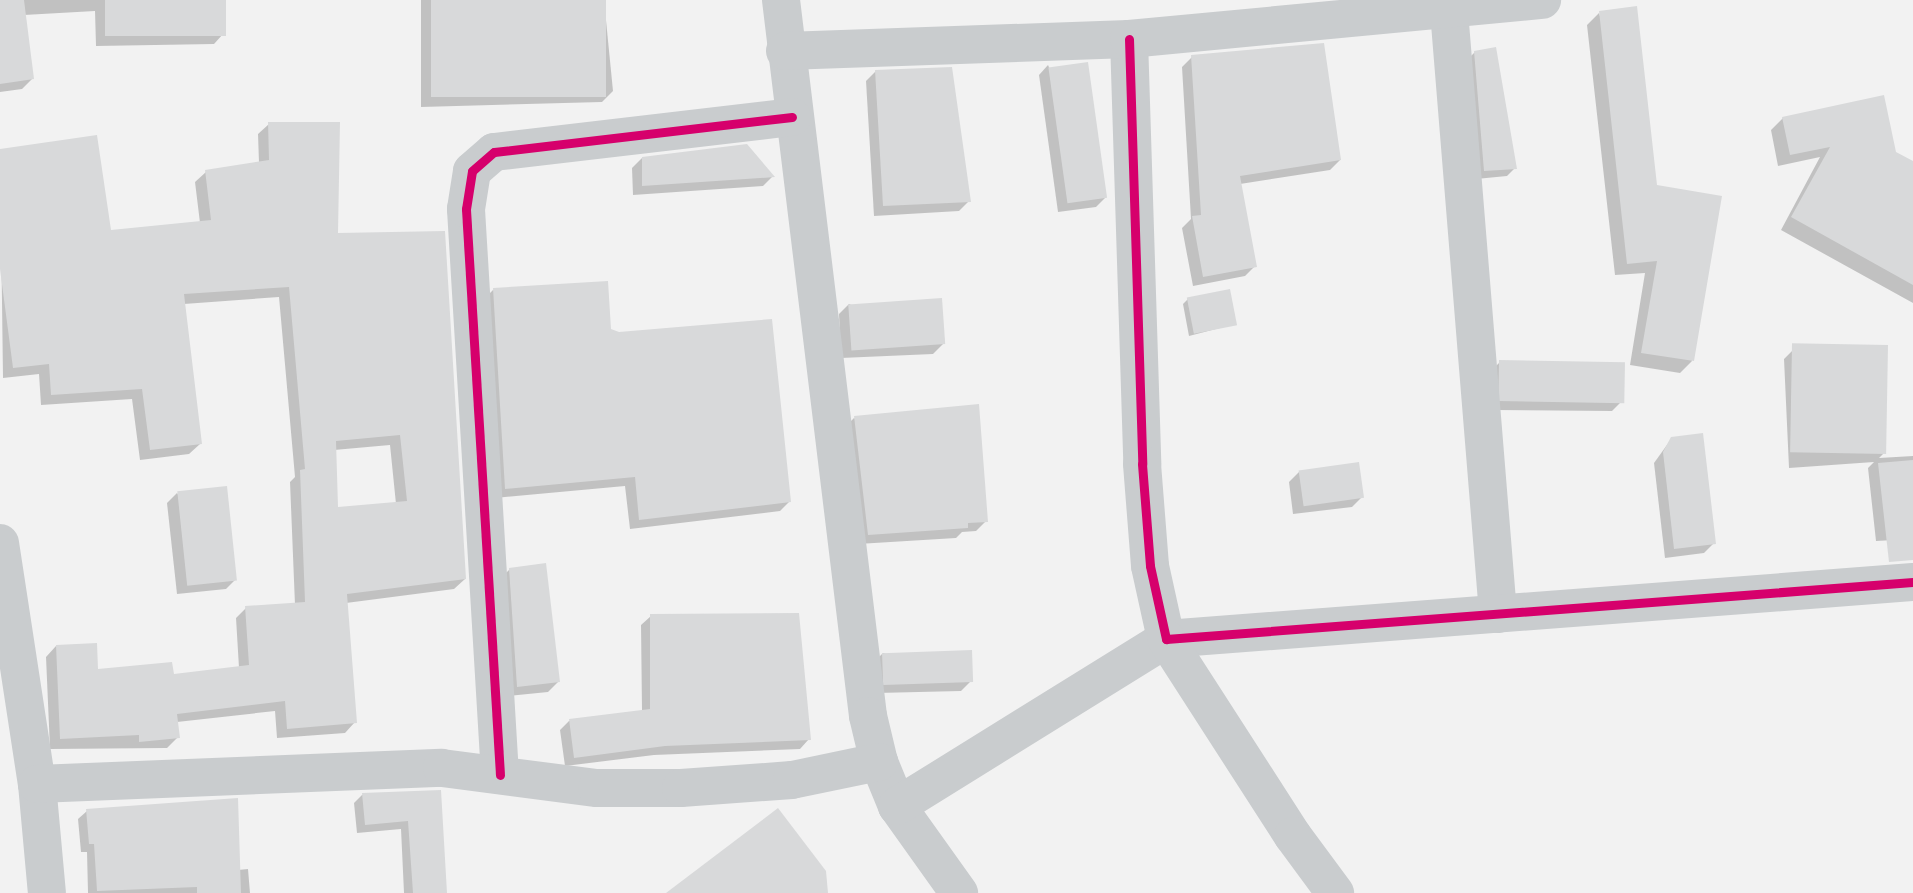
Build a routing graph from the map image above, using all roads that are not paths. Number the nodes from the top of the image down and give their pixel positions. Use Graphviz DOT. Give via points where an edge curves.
graph roads {
  1 [pos="781,0"];
  2 [pos="1542,0"];
  3 [pos="1449,11"];
  4 [pos="1129,39"];
  5 [pos="785,51"];
  6 [pos="792,117"];
  7 [pos="0,543"];
  8 [pos="1913,582"];
  9 [pos="1498,614"];
  10 [pos="1166,639"];
  11 [pos="879,762"];
  12 [pos="500,775"];
  13 [pos="37,784"];
  14 [pos="897,806"];
  15 [pos="47,893"];
  16 [pos="959,893"];
  17 [pos="1335,893"];
  1 -- 5 [label="street"];
  2 -- 3 [label="street"];
  3 -- 4 [label="street"];
  3 -- 9 [label="street"];
  4 -- 5 [label="street"];
  4 -- 10 [label="street" via="1142,464 1150,566"];
  5 -- 6 [label="street"];
  6 -- 11 [label="street" via="861,671"];
  6 -- 12 [label="street" via="494,152 472,171 466,209"];
  7 -- 13 [label="street"];
  8 -- 9 [label="street"];
  9 -- 10 [label="street"];
  10 -- 14 [label="street"];
  10 -- 17 [label="street"];
  11 -- 12 [label="street" via="792,780 681,788 597,788"];
  11 -- 14 [label="street"];
  12 -- 13 [label="street" via="442,768"];
  13 -- 15 [label="street"];
  14 -- 16 [label="street"];
}
